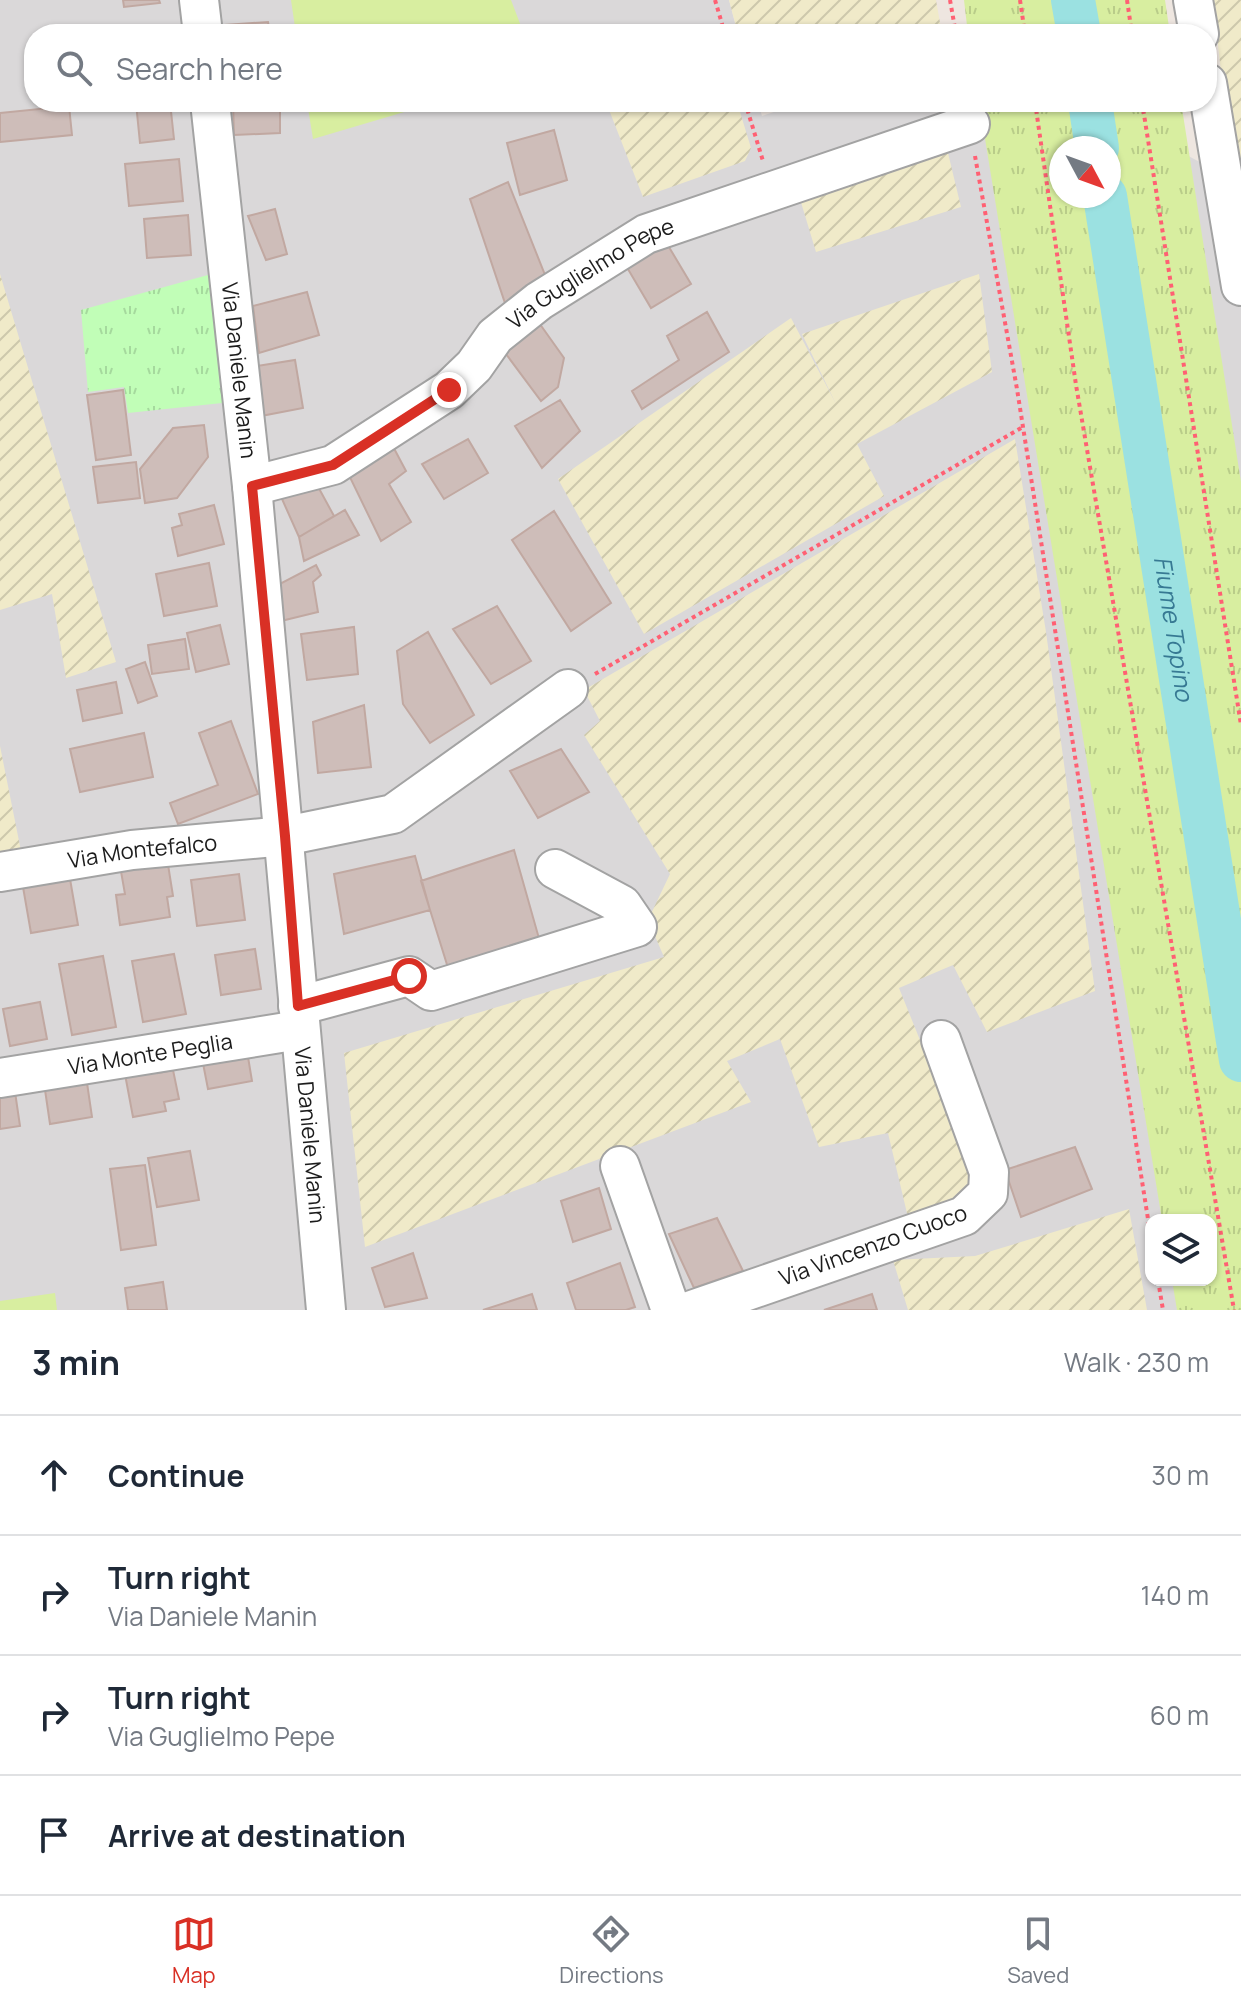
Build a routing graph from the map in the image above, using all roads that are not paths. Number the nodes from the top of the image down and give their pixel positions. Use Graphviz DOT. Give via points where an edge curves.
graph roads {
  1 [pos="199,0"];
  2 [pos="1193,0"];
  3 [pos="202,24"];
  4 [pos="1197,24"];
  5 [pos="211,112"];
  6 [pos="1212,112"];
  7 [pos="970,124"];
  8 [pos="1241,285"];
  9 [pos="252,486"];
  10 [pos="568,689"];
  11 [pos="285,836"];
  12 [pos="555,869"];
  13 [pos="0,872"];
  14 [pos="298,1018"];
  15 [pos="941,1040"];
  16 [pos="0,1078"];
  17 [pos="620,1166"];
  18 [pos="326,1310"];
  19 [pos="671,1310"];
  20 [pos="692,1310"];
  1 -- 3 [label="street"];
  2 -- 4 [label="street"];
  5 -- 9 [label="street, Via Daniele Manin"];
  6 -- 8 [label="street"];
  7 -- 9 [label="street, Via Guglielmo Pepe" via="646,234 539,301 495,336 449,390 333,465"];
  9 -- 11 [label="street, Via Daniele Manin"];
  10 -- 11 [label="street, Via Montefalco" via="393,814"];
  11 -- 13 [label="street, Via Montefalco" via="132,850"];
  11 -- 14 [label="street, Via Daniele Manin"];
  12 -- 14 [label="street, Via Monte Peglia" via="622,905 637,927 431,991 409,976"];
  14 -- 16 [label="street, Via Monte Peglia"];
  14 -- 18 [label="street, Via Daniele Manin"];
  15 -- 20 [label="street, Via Vincenzo Cuoco" via="989,1172 988,1193 977,1206 964,1216"];
  17 -- 19 [label="street"];
}
